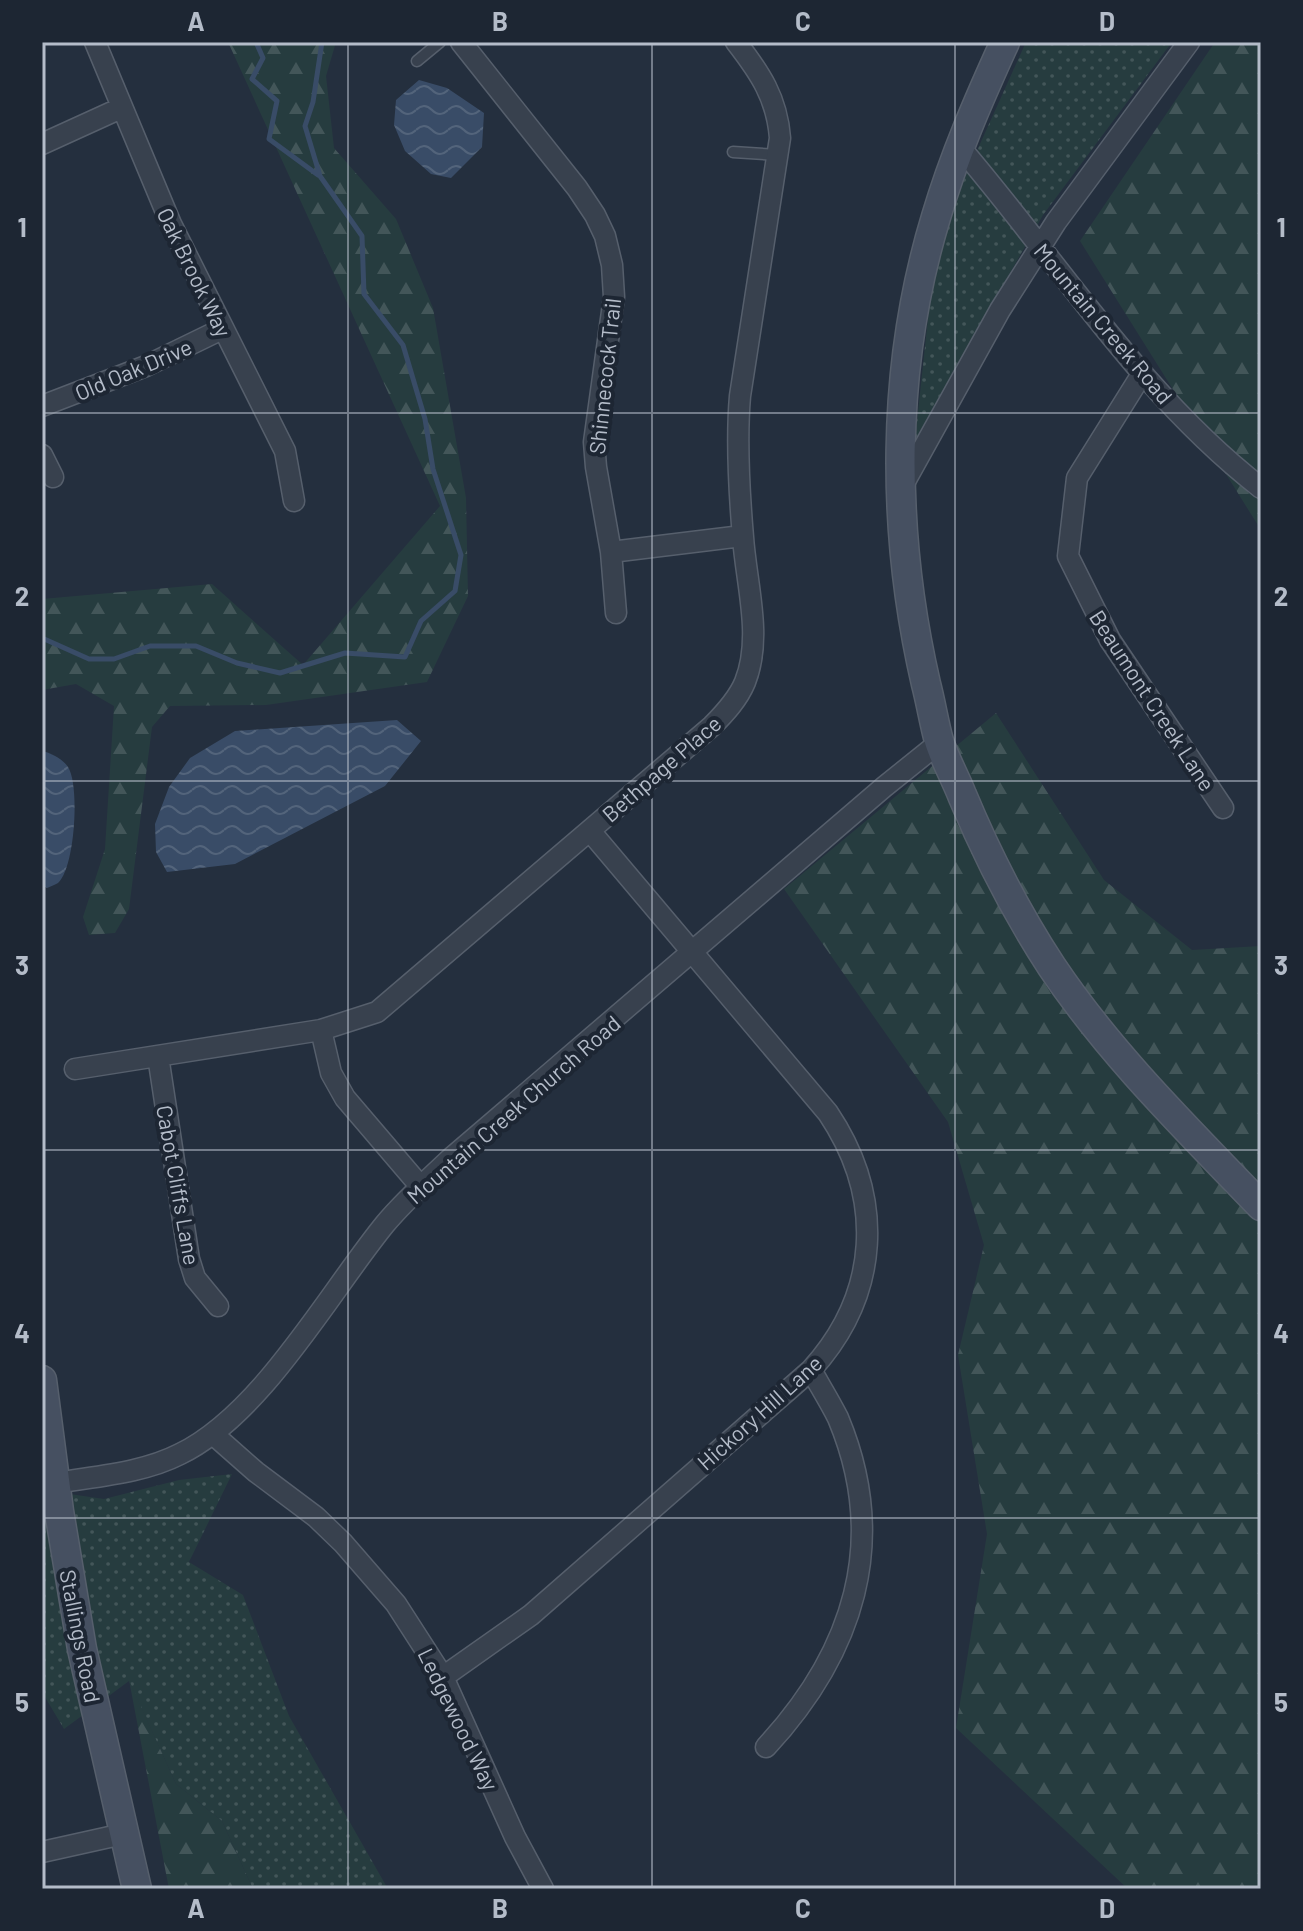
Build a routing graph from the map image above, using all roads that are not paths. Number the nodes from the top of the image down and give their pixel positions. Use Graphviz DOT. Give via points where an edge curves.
graph roads {
  1 [pos="95,42"];
  2 [pos="440,42"];
  3 [pos="461,42"];
  4 [pos="736,42"];
  5 [pos="1005,42"];
  6 [pos="1189,42"];
  7 [pos="417,61"];
  8 [pos="121,108"];
  9 [pos="42,144"];
  10 [pos="959,146"];
  11 [pos="733,152"];
  12 [pos="778,155"];
  13 [pos="1040,247"];
  14 [pos="222,329"];
  15 [pos="1142,374"];
  16 [pos="42,406"];
  17 [pos="42,455"];
  18 [pos="53,477"];
  19 [pos="1261,488"];
  20 [pos="900,490"];
  21 [pos="294,501"];
  22 [pos="742,536"];
  23 [pos="611,552"];
  24 [pos="616,613"];
  25 [pos="940,742"];
  26 [pos="1223,808"];
  27 [pos="590,831"];
  28 [pos="692,952"];
  29 [pos="321,1030"];
  30 [pos="158,1056"];
  31 [pos="75,1069"];
  32 [pos="421,1187"];
  33 [pos="1261,1206"];
  34 [pos="218,1306"];
  35 [pos="811,1370"];
  36 [pos="42,1380"];
  37 [pos="214,1435"];
  38 [pos="56,1483"];
  39 [pos="443,1677"];
  40 [pos="766,1747"];
  41 [pos="123,1834"];
  42 [pos="42,1852"];
  43 [pos="137,1889"];
  44 [pos="543,1889"];
  1 -- 8 [label="street, Oak Brook Way"];
  2 -- 7 [label="lane"];
  3 -- 23 [label="street, Shinnecock Trail" via="577,188 605,236 614,297 594,442"];
  4 -- 12 [label="street, Bethpage Place" via="773,100"];
  5 -- 10 [label="main road"];
  6 -- 13 [label="street"];
  8 -- 9 [label="street"];
  8 -- 14 [label="street, Oak Brook Way"];
  10 -- 13 [label="street, Mountain Creek Road"];
  10 -- 20 [label="main road" via="935,218 914,311"];
  11 -- 12 [label="lane"];
  12 -- 22 [label="street, Bethpage Place" via="740,396"];
  13 -- 15 [label="street, Mountain Creek Road"];
  13 -- 20 [label="street"];
  14 -- 16 [label="street, Old Oak Drive" via="146,366"];
  14 -- 21 [label="street, Oak Brook Way" via="285,451"];
  15 -- 19 [label="street, Mountain Creek Road"];
  15 -- 26 [label="street, Beaumont Creek Lane" via="1077,478 1068,556 1110,640"];
  17 -- 18 [label="street"];
  20 -- 25 [label="main road" via="911,611"];
  22 -- 23 [label="street"];
  22 -- 27 [label="street, Bethpage Place" via="754,636 745,682 712,726"];
  23 -- 24 [label="street, Shinnecock Trail"];
  25 -- 28 [label="street, Mountain Creek Church Road"];
  25 -- 33 [label="main road" via="989,856 1053,969 1105,1038"];
  27 -- 28 [label="street, Hickory Hill Lane"];
  27 -- 29 [label="street, Bethpage Place" via="384,1007"];
  28 -- 32 [label="street, Mountain Creek Church Road"];
  28 -- 35 [label="street, Hickory Hill Lane" via="828,1113 858,1173 867,1220 861,1280 838,1334"];
  29 -- 30 [label="street, Bethpage Place"];
  29 -- 32 [label="street" via="331,1073 345,1098"];
  30 -- 31 [label="street, Bethpage Place"];
  30 -- 34 [label="street, Cabot Cliffs Lane" via="189,1259 195,1278"];
  32 -- 37 [label="street, Mountain Creek Church Road" via="386,1222 279,1365"];
  35 -- 39 [label="street, Hickory Hill Lane" via="531,1615"];
  35 -- 40 [label="street" via="837,1418 857,1486 860,1565 835,1650 813,1690"];
  36 -- 38 [label="main road, Stallings Road"];
  37 -- 38 [label="street, Mountain Creek Church Road" via="146,1467"];
  37 -- 39 [label="street, Ledgewood Way" via="343,1543 396,1604"];
  38 -- 41 [label="main road, Stallings Road" via="82,1649"];
  39 -- 44 [label="street, Ledgewood Way"];
  41 -- 42 [label="street"];
  41 -- 43 [label="main road, Stallings Road"];
}
